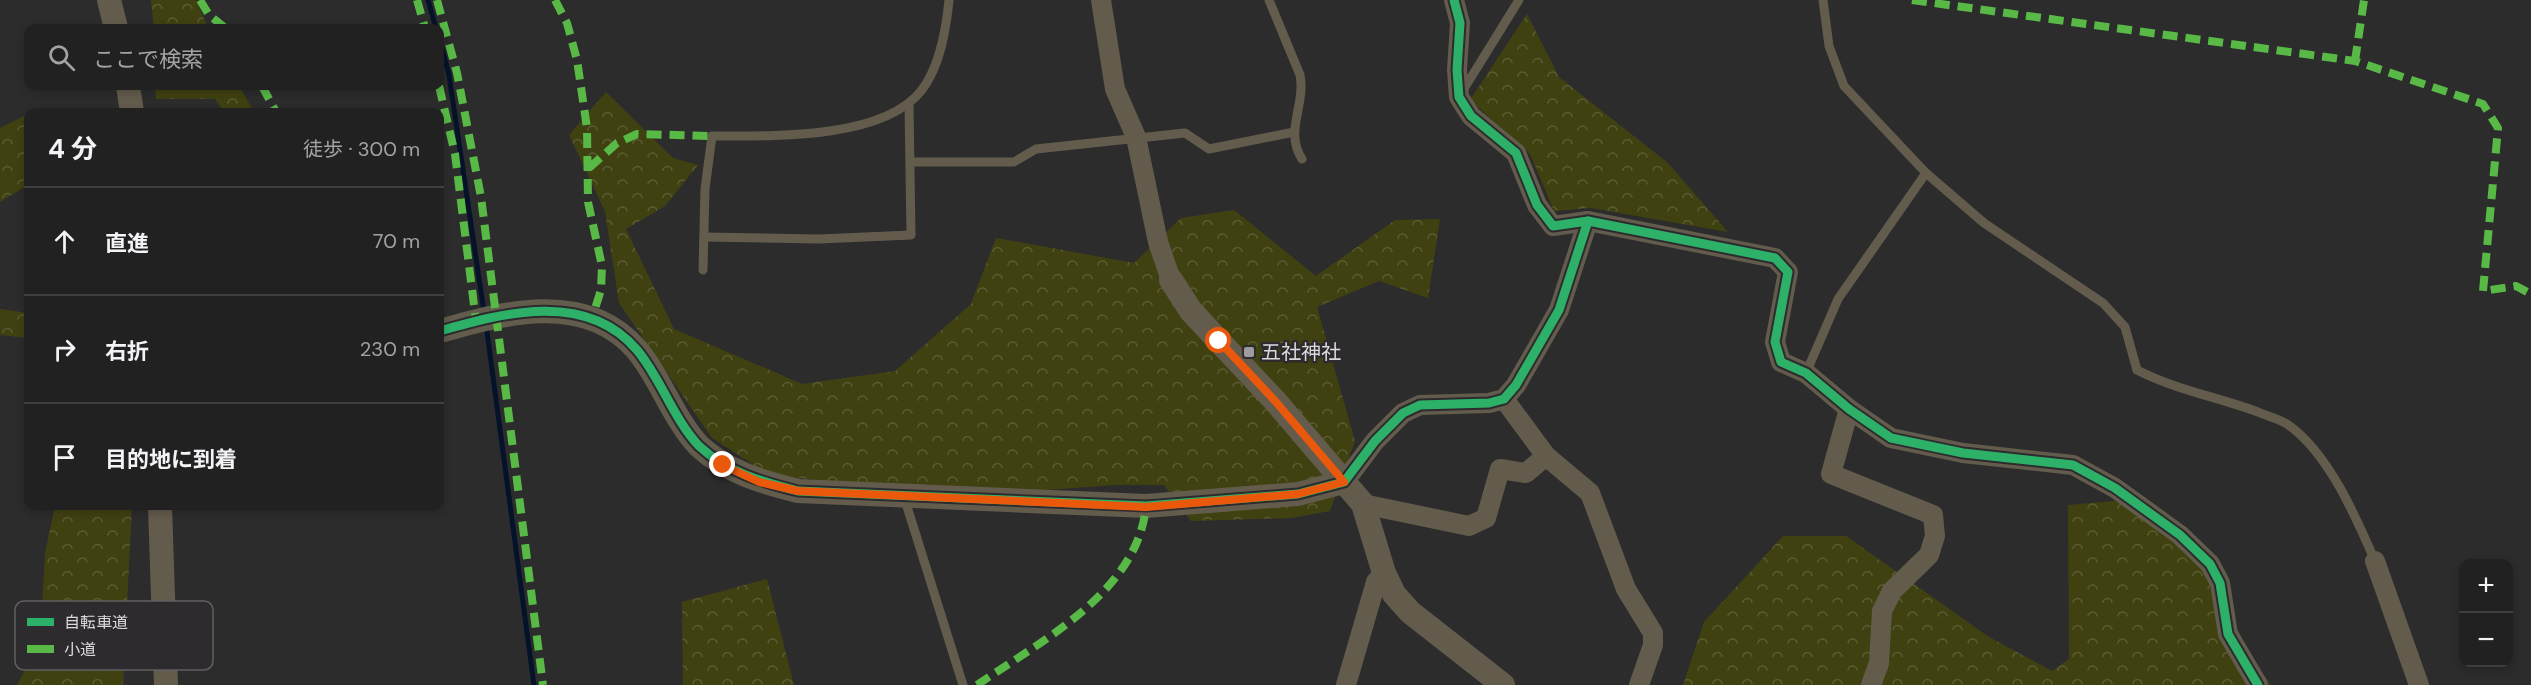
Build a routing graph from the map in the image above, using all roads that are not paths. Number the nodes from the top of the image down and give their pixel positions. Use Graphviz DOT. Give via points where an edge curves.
graph roads {
  1 [pos="109,0"];
  2 [pos="950,0"];
  3 [pos="1101,0"];
  4 [pos="1269,0"];
  5 [pos="1454,0"];
  6 [pos="1519,0"];
  7 [pos="1823,0"];
  8 [pos="115,24"];
  9 [pos="129,90"];
  10 [pos="1459,97"];
  11 [pos="909,104"];
  12 [pos="131,108"];
  13 [pos="1294,132"];
  14 [pos="1136,137"];
  15 [pos="1302,159"];
  16 [pos="912,162"];
  17 [pos="1926,173"];
  18 [pos="1588,221"];
  19 [pos="704,237"];
  20 [pos="703,270"];
  21 [pos="1171,280"];
  22 [pos="444,330"];
  23 [pos="1806,373"];
  24 [pos="1504,399"];
  25 [pos="1849,409"];
  26 [pos="1546,456"];
  27 [pos="1344,482"];
  28 [pos="904,497"];
  29 [pos="1363,504"];
  30 [pos="160,510"];
  31 [pos="2375,561"];
  32 [pos="1384,573"];
  33 [pos="163,601"];
  34 [pos="165,670"];
  35 [pos="166,685"];
  36 [pos="963,685"];
  37 [pos="1346,685"];
  38 [pos="1503,685"];
  39 [pos="1639,685"];
  40 [pos="1871,685"];
  41 [pos="2258,685"];
  42 [pos="2420,685"];
  1 -- 8 [label="street"];
  2 -- 11 [label="lane" via="934,70"];
  3 -- 14 [label="street" via="1115,89"];
  4 -- 13 [label="lane" via="1303,88"];
  5 -- 10 [label="street" via="1460,23"];
  6 -- 10 [label="lane"];
  7 -- 17 [label="lane" via="1829,46 1844,86"];
  9 -- 12 [label="street"];
  10 -- 18 [label="street" via="1471,116 1516,153 1537,206 1552,226"];
  11 -- 16 [label="lane"];
  11 -- 19 [label="lane" via="847,127 767,136 712,136"];
  13 -- 14 [label="lane" via="1209,149 1185,133"];
  13 -- 15 [label="lane" via="1295,148"];
  14 -- 16 [label="lane" via="1036,149 1014,162"];
  14 -- 21 [label="street" via="1158,242"];
  16 -- 19 [label="lane" via="911,235 819,239"];
  17 -- 23 [label="lane" via="1838,299"];
  17 -- 31 [label="lane" via="1984,223 2103,303 2125,327 2137,370 2287,424 2317,453 2356,517"];
  18 -- 23 [label="street" via="1775,258 1788,272 1775,342 1781,362"];
  18 -- 24 [label="street" via="1559,310"];
  19 -- 20 [label="lane"];
  21 -- 27 [label="street" via="1191,311"];
  22 -- 28 [label="street" via="518,311 563,312 592,318 637,350 698,444 723,465 759,482 798,491"];
  23 -- 25 [label="street"];
  24 -- 26 [label="street"];
  24 -- 27 [label="street" via="1489,404 1420,405 1403,413 1375,441"];
  25 -- 40 [label="street" via="1831,474 1933,515 1935,536 1929,555 1892,591 1882,611 1879,663"];
  25 -- 41 [label="street" via="1891,438 1962,453 2073,465 2115,488 2180,535 2210,564 2220,583 2228,634"];
  26 -- 29 [label="street" via="1526,473 1500,469 1486,518 1469,526"];
  26 -- 39 [label="street" via="1590,493 1626,589 1653,633 1653,645"];
  27 -- 28 [label="street" via="1298,494 1146,507"];
  27 -- 29 [label="street"];
  28 -- 36 [label="lane"];
  29 -- 32 [label="street"];
  30 -- 33 [label="street"];
  31 -- 42 [label="street"];
  32 -- 37 [label="street" via="1376,582"];
  32 -- 38 [label="street" via="1394,594 1410,612"];
  34 -- 35 [label="street"];
}
